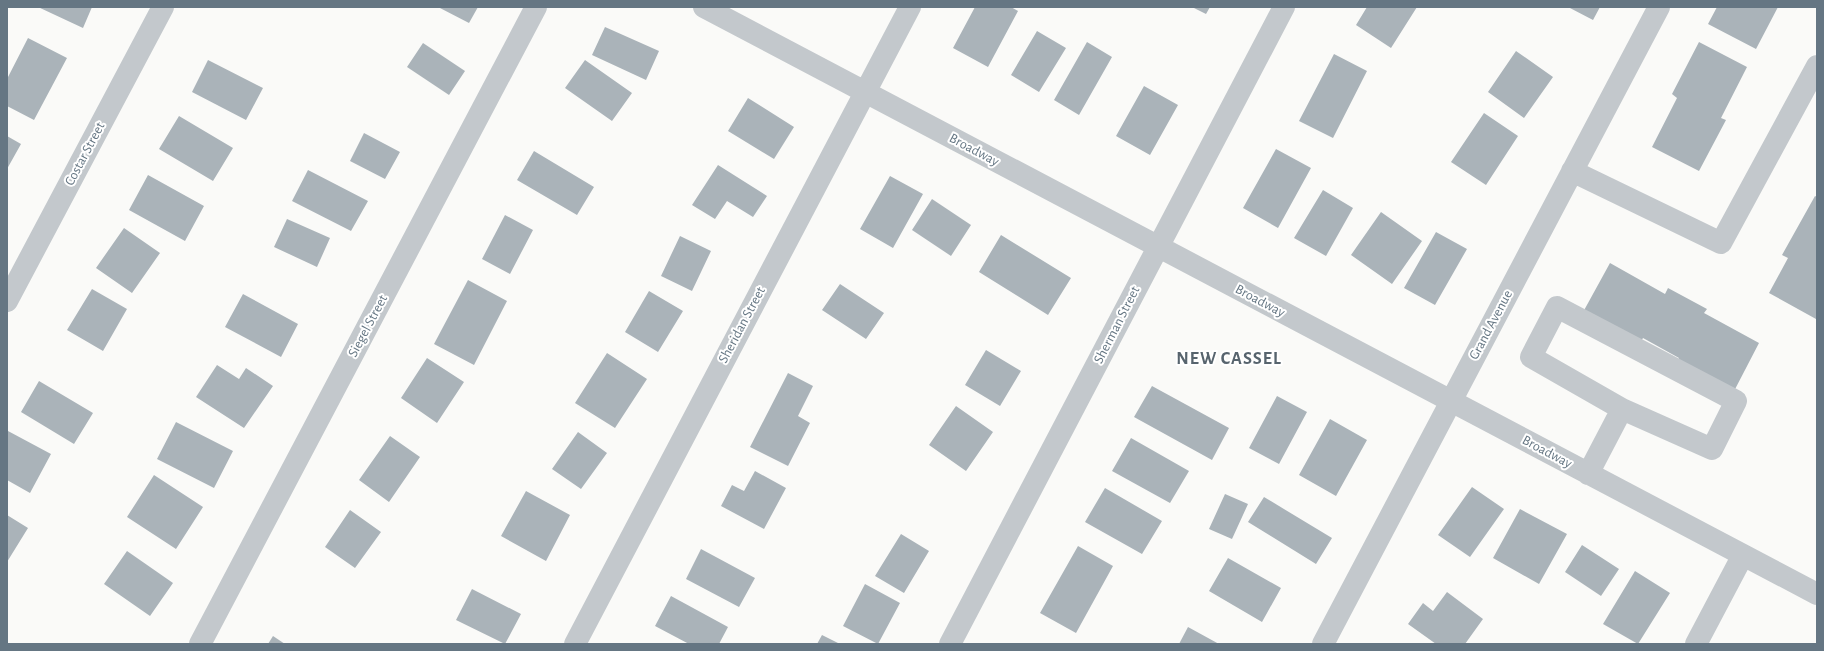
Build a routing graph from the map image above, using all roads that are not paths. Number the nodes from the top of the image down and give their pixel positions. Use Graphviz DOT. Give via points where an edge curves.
graph roads {
  1 [pos="163,7"];
  2 [pos="536,7"];
  3 [pos="704,7"];
  4 [pos="910,7"];
  5 [pos="1284,7"];
  6 [pos="1659,7"];
  7 [pos="1817,66"];
  8 [pos="865,92"];
  9 [pos="1572,171"];
  10 [pos="1158,247"];
  11 [pos="7,301"];
  12 [pos="1451,401"];
  13 [pos="1622,409"];
  14 [pos="1588,474"];
  15 [pos="1744,555"];
  16 [pos="1817,594"];
  17 [pos="200,644"];
  18 [pos="575,644"];
  19 [pos="950,644"];
  20 [pos="1323,644"];
  21 [pos="1696,644"];
  1 -- 11 [label="street, Costar Street"];
  2 -- 17 [label="street, Siegel Street"];
  3 -- 8 [label="street, Broadway"];
  4 -- 8 [label="street, Sheridan Street"];
  5 -- 10 [label="street, Sherman Street"];
  6 -- 9 [label="street, Grand Avenue"];
  7 -- 9 [label="street" via="1721,244"];
  8 -- 10 [label="street, Broadway"];
  8 -- 18 [label="street, Sheridan Street"];
  9 -- 12 [label="street, Grand Avenue"];
  10 -- 12 [label="street, Broadway"];
  10 -- 19 [label="street, Sherman Street"];
  12 -- 14 [label="street, Broadway"];
  12 -- 20 [label="street, Grand Avenue"];
  13 -- 13 [label="street" via="1712,449 1736,401 1557,307 1531,357"];
  13 -- 14 [label="street"];
  14 -- 15 [label="street, Broadway"];
  15 -- 16 [label="street, Broadway"];
  15 -- 21 [label="street"];
}
